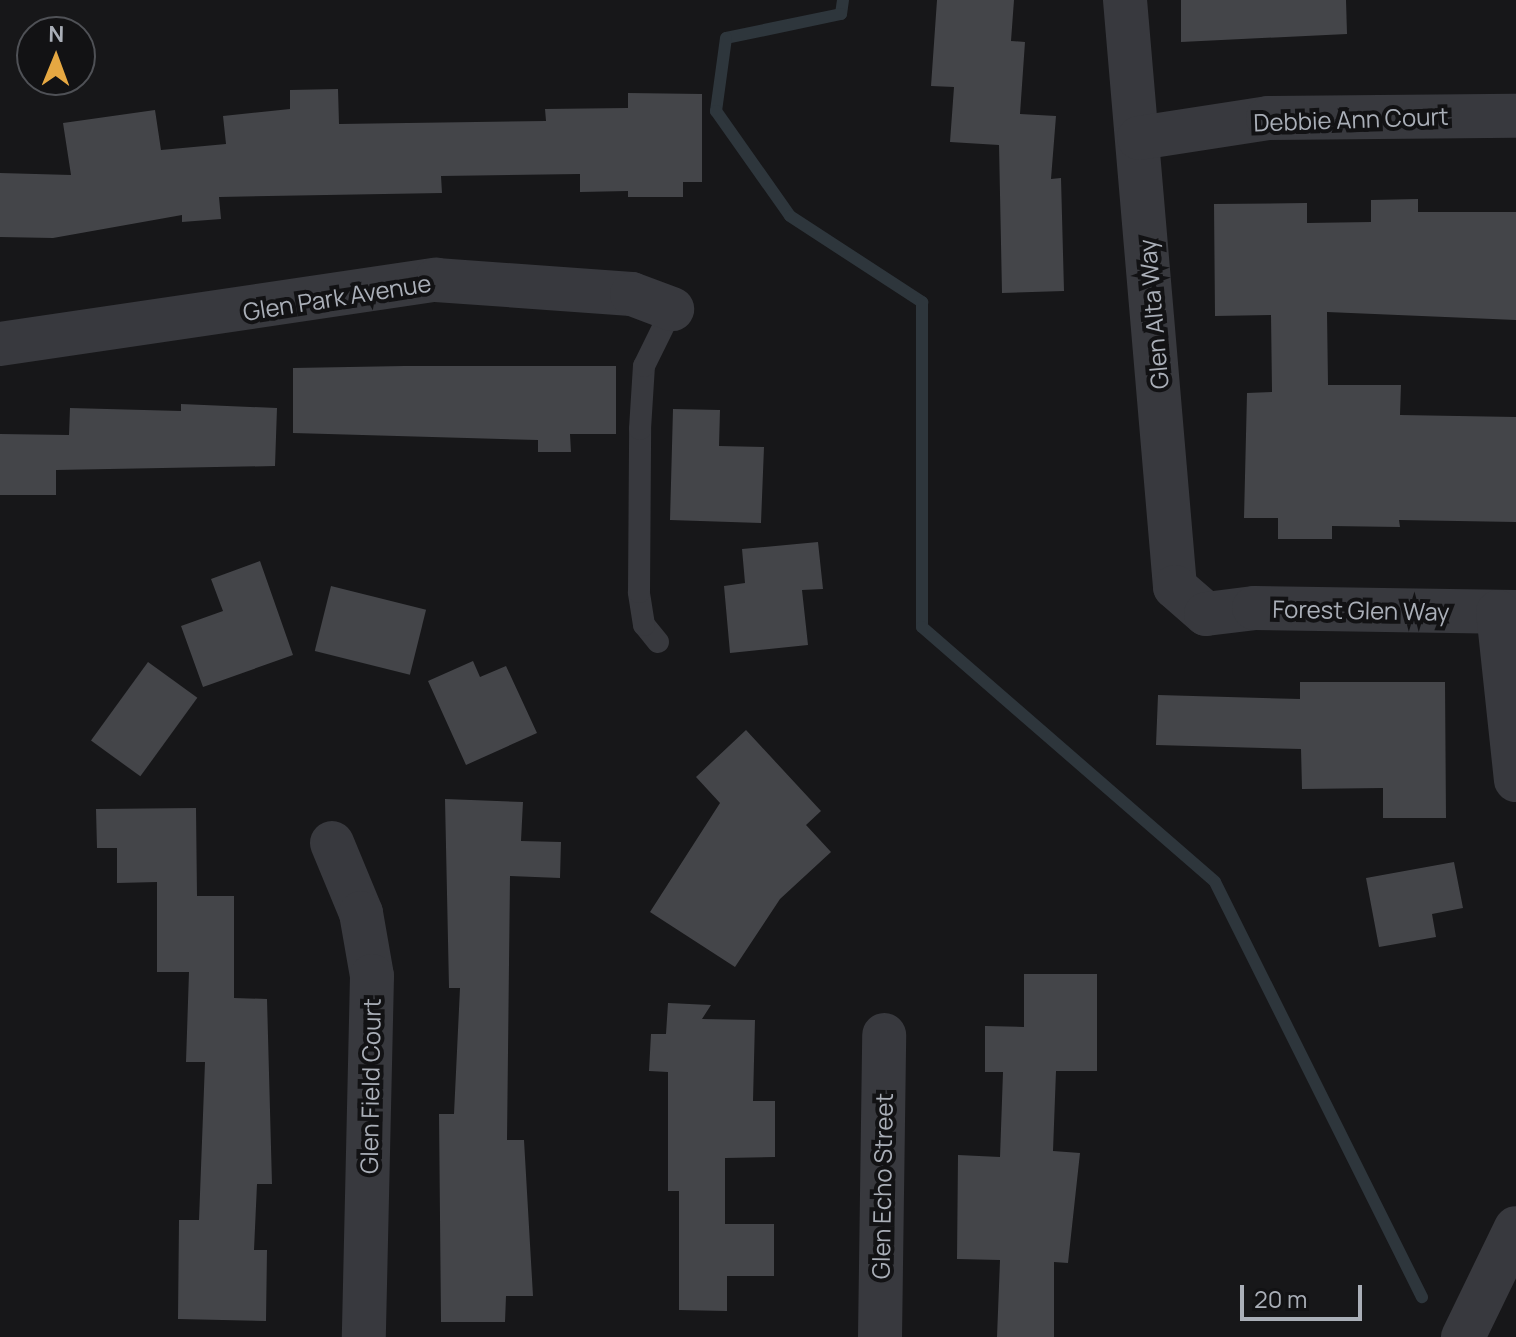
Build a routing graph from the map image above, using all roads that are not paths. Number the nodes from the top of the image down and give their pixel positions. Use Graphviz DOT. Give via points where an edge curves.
graph roads {
  1 [pos="1125,0"];
  2 [pos="1516,116"];
  3 [pos="1139,138"];
  4 [pos="672,309"];
  5 [pos="0,344"];
  6 [pos="1507,612"];
  7 [pos="1206,614"];
  8 [pos="658,642"];
  9 [pos="1516,780"];
  10 [pos="332,843"];
  11 [pos="884,1035"];
  12 [pos="1512,1257"];
  13 [pos="364,1337"];
  14 [pos="880,1337"];
  15 [pos="1463,1337"];
  1 -- 3 [label="street, Glen Alta Way"];
  2 -- 3 [label="street, Debbie Ann Court" via="1268,118"];
  3 -- 7 [label="street, Glen Alta Way" via="1175,587"];
  4 -- 5 [label="street, Glen Park Avenue" via="632,294 436,280"];
  4 -- 8 [label="lane" via="644,366 640,429 639,592 644,625"];
  6 -- 7 [label="street, Forest Glen Way" via="1254,608"];
  6 -- 9 [label="street"];
  10 -- 13 [label="street, Glen Field Court" via="361,913 372,976"];
  11 -- 14 [label="street, Glen Echo Street"];
  12 -- 15 [label="street"];
}
